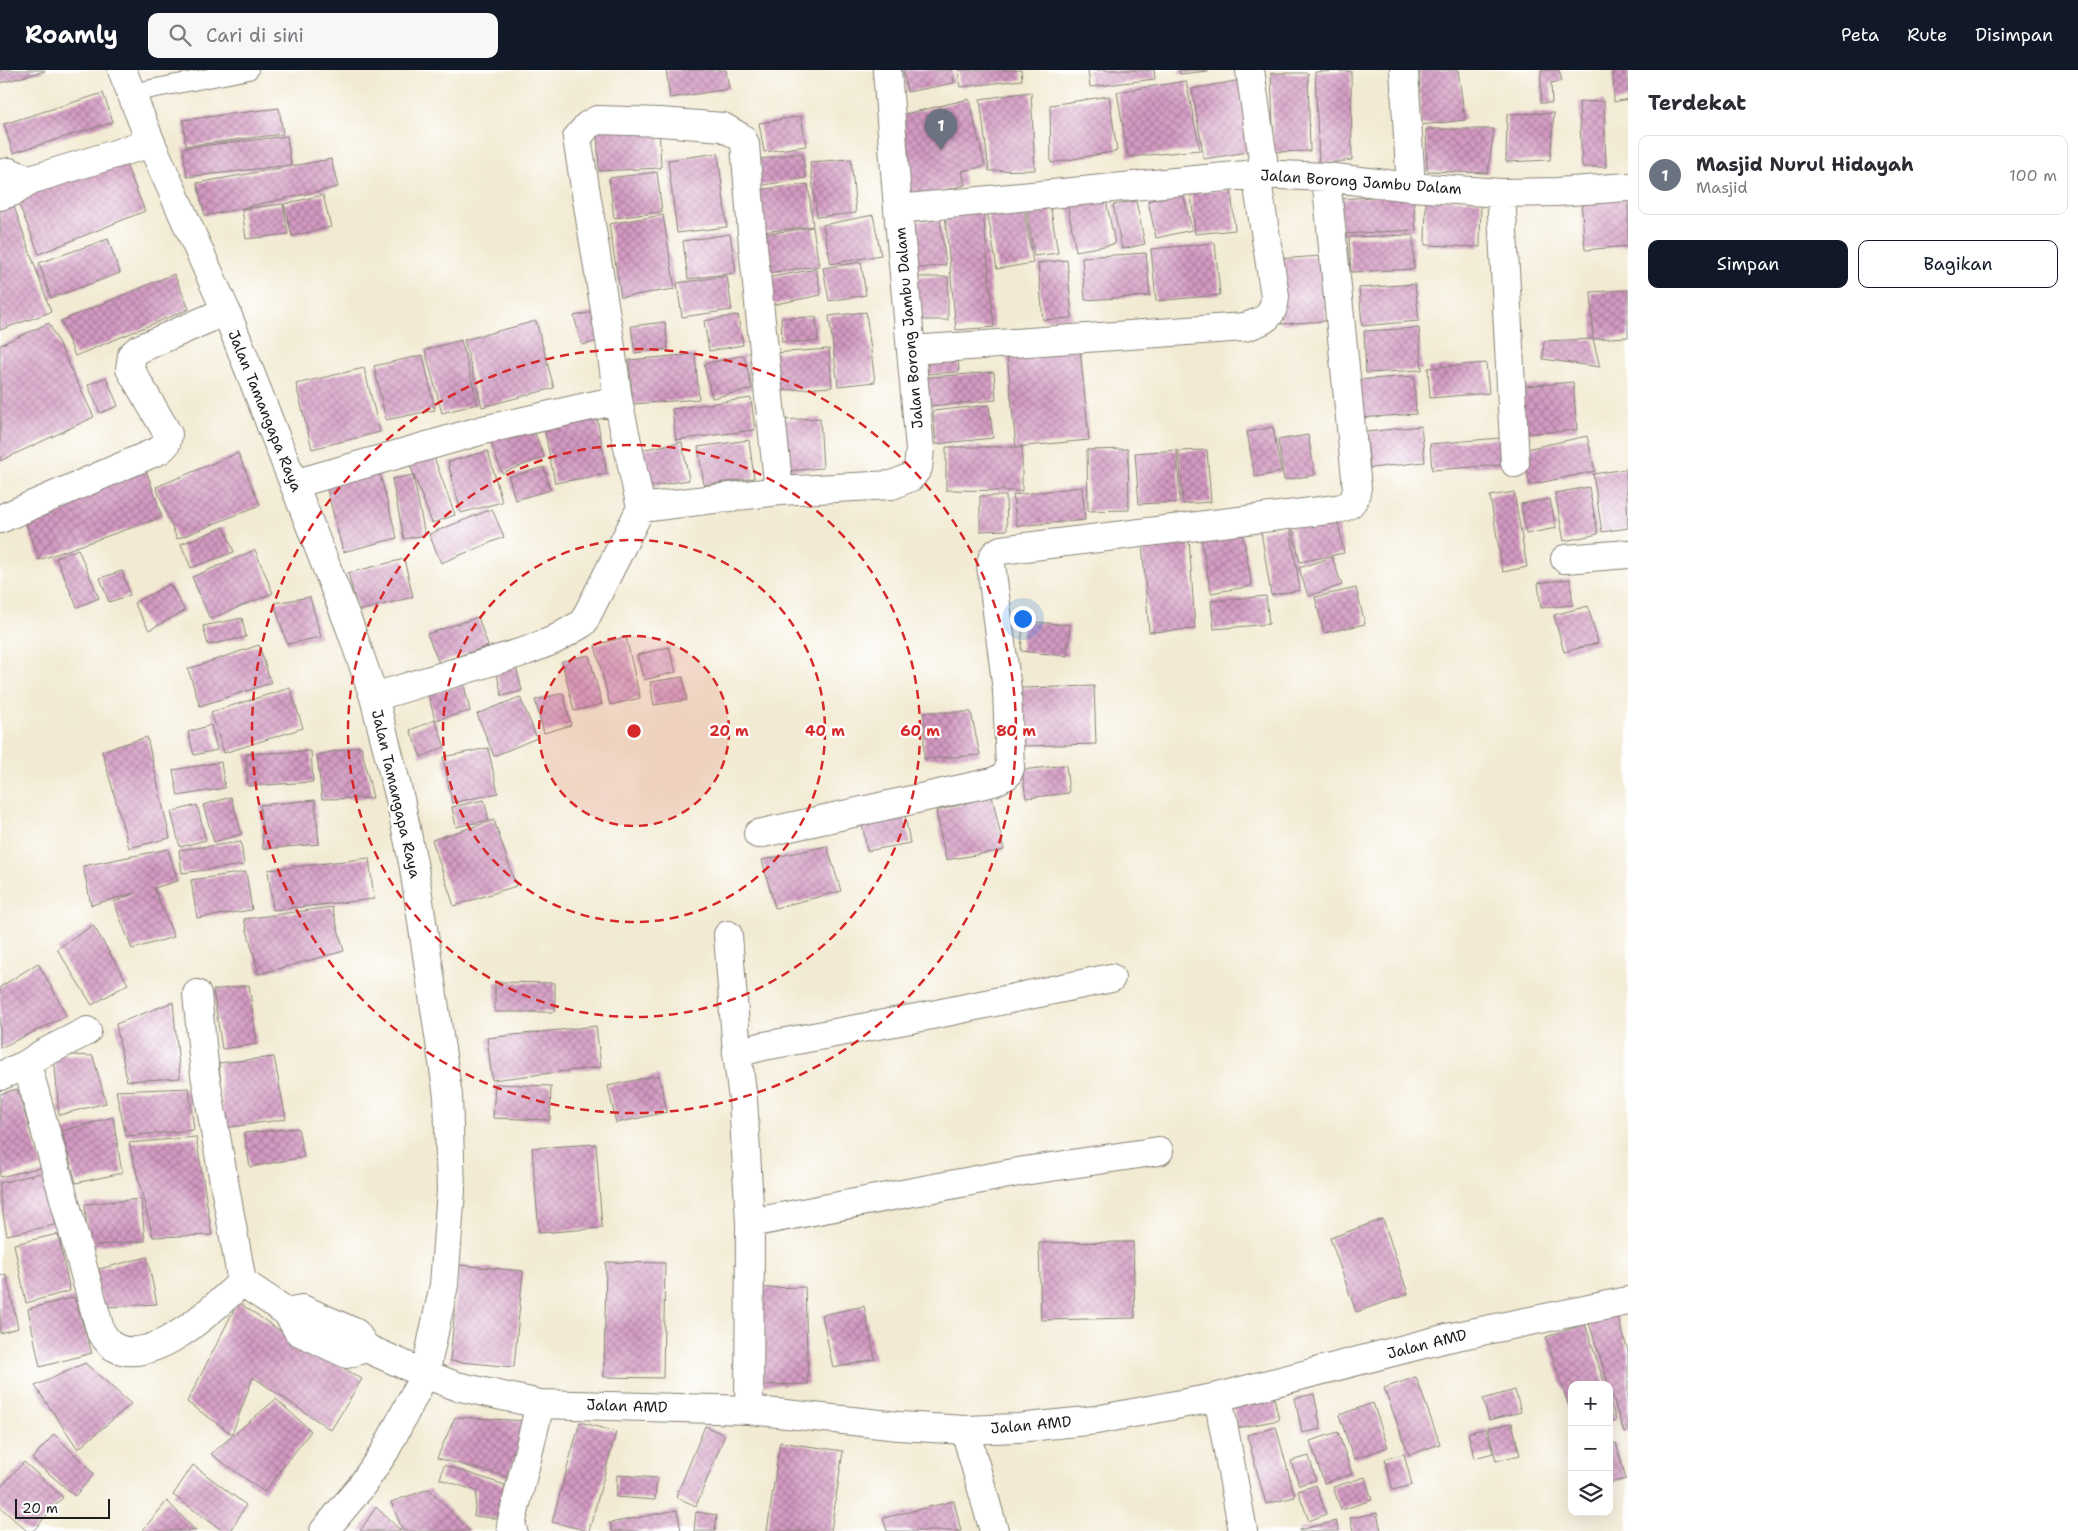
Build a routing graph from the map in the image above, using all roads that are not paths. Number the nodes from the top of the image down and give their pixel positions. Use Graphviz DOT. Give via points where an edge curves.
graph roads {
  1 [pos="249,70"];
  2 [pos="887,70"];
  3 [pos="1250,70"];
  4 [pos="1404,70"];
  5 [pos="127,82"];
  6 [pos="152,143"];
  7 [pos="1261,173"];
  8 [pos="0,174"];
  9 [pos="1326,177"];
  10 [pos="30,180"];
  11 [pos="1411,187"];
  12 [pos="1628,188"];
  13 [pos="1501,193"];
  14 [pos="0,196"];
  15 [pos="898,209"];
  16 [pos="226,312"];
  17 [pos="911,350"];
  18 [pos="618,400"];
  19 [pos="1515,463"];
  20 [pos="294,484"];
  21 [pos="779,491"];
  22 [pos="641,508"];
  23 [pos="0,519"];
  24 [pos="1628,554"];
  25 [pos="1565,559"];
  26 [pos="374,697"];
  27 [pos="758,834"];
  28 [pos="728,935"];
  29 [pos="1111,978"];
  30 [pos="197,994"];
  31 [pos="87,1032"];
  32 [pos="737,1053"];
  33 [pos="27,1064"];
  34 [pos="0,1076"];
  35 [pos="1159,1151"];
  36 [pos="750,1223"];
  37 [pos="242,1282"];
  38 [pos="1628,1300"];
  39 [pos="425,1374"];
  40 [pos="1218,1397"];
  41 [pos="540,1404"];
  42 [pos="749,1410"];
  43 [pos="966,1430"];
  44 [pos="324,1531"];
  45 [pos="513,1531"];
  46 [pos="994,1531"];
  47 [pos="1243,1531"];
  1 -- 5 [label="lane"];
  2 -- 15 [label="street"];
  3 -- 7 [label="street"];
  4 -- 11 [label="street"];
  5 -- 6 [label="street, Jalan Tamangapa Raya"];
  6 -- 10 [label="street"];
  6 -- 16 [label="street, Jalan Tamangapa Raya"];
  7 -- 9 [label="street, Jalan Borong Jambu Dalam"];
  7 -- 15 [label="street, Jalan Borong Jambu Dalam"];
  7 -- 17 [label="street" via="1275,296 1274,308 1268,317 1246,327"];
  8 -- 10 [label="street" via="9,172"];
  9 -- 11 [label="street, Jalan Borong Jambu Dalam"];
  9 -- 27 [label="street" via="1356,488 1352,504 1346,508 996,552 991,565 1007,690 1010,768 1007,775 993,782"];
  10 -- 14 [label="street" via="15,191"];
  11 -- 13 [label="street, Jalan Borong Jambu Dalam"];
  12 -- 13 [label="street, Jalan Borong Jambu Dalam"];
  13 -- 19 [label="street"];
  15 -- 17 [label="street, Jalan Borong Jambu Dalam"];
  16 -- 20 [label="street, Jalan Tamangapa Raya"];
  16 -- 23 [label="street" via="138,349 132,355 130,369 168,434 166,444 160,450"];
  17 -- 21 [label="street, Jalan Borong Jambu Dalam" via="920,449 918,468 911,477 892,485 875,487"];
  18 -- 20 [label="street" via="483,430"];
  18 -- 21 [label="street" via="577,138 588,125 598,120 723,127 735,132 745,144"];
  18 -- 22 [label="street"];
  20 -- 26 [label="street, Jalan Tamangapa Raya"];
  21 -- 22 [label="street, Jalan Borong Jambu Dalam"];
  22 -- 26 [label="street" via="582,623 554,640 526,651"];
  24 -- 25 [label="street"];
  26 -- 39 [label="street, Jalan Tamangapa Raya" via="414,868 448,1096 451,1190 444,1285"];
  28 -- 32 [label="street"];
  29 -- 32 [label="street"];
  30 -- 37 [label="street" via="205,1074"];
  31 -- 33 [label="street"];
  32 -- 36 [label="street" via="743,1098"];
  33 -- 34 [label="street"];
  33 -- 37 [label="street" via="101,1333 114,1347 138,1352 172,1340"];
  35 -- 36 [label="street" via="1024,1171"];
  36 -- 42 [label="street"];
  37 -- 39 [label="street, Jalan AMD" via="288,1312 302,1309 356,1333 366,1348"];
  38 -- 40 [label="street, Jalan AMD" via="1448,1338"];
  39 -- 41 [label="street, Jalan AMD" via="456,1386"];
  39 -- 44 [label="street, Jalan Tamangapa Raya" via="385,1451 360,1488"];
  40 -- 43 [label="street, Jalan AMD" via="1096,1420"];
  40 -- 47 [label="street"];
  41 -- 42 [label="street, Jalan AMD"];
  41 -- 45 [label="street" via="510,1525"];
  42 -- 43 [label="street, Jalan AMD"];
  43 -- 46 [label="street"];
}
